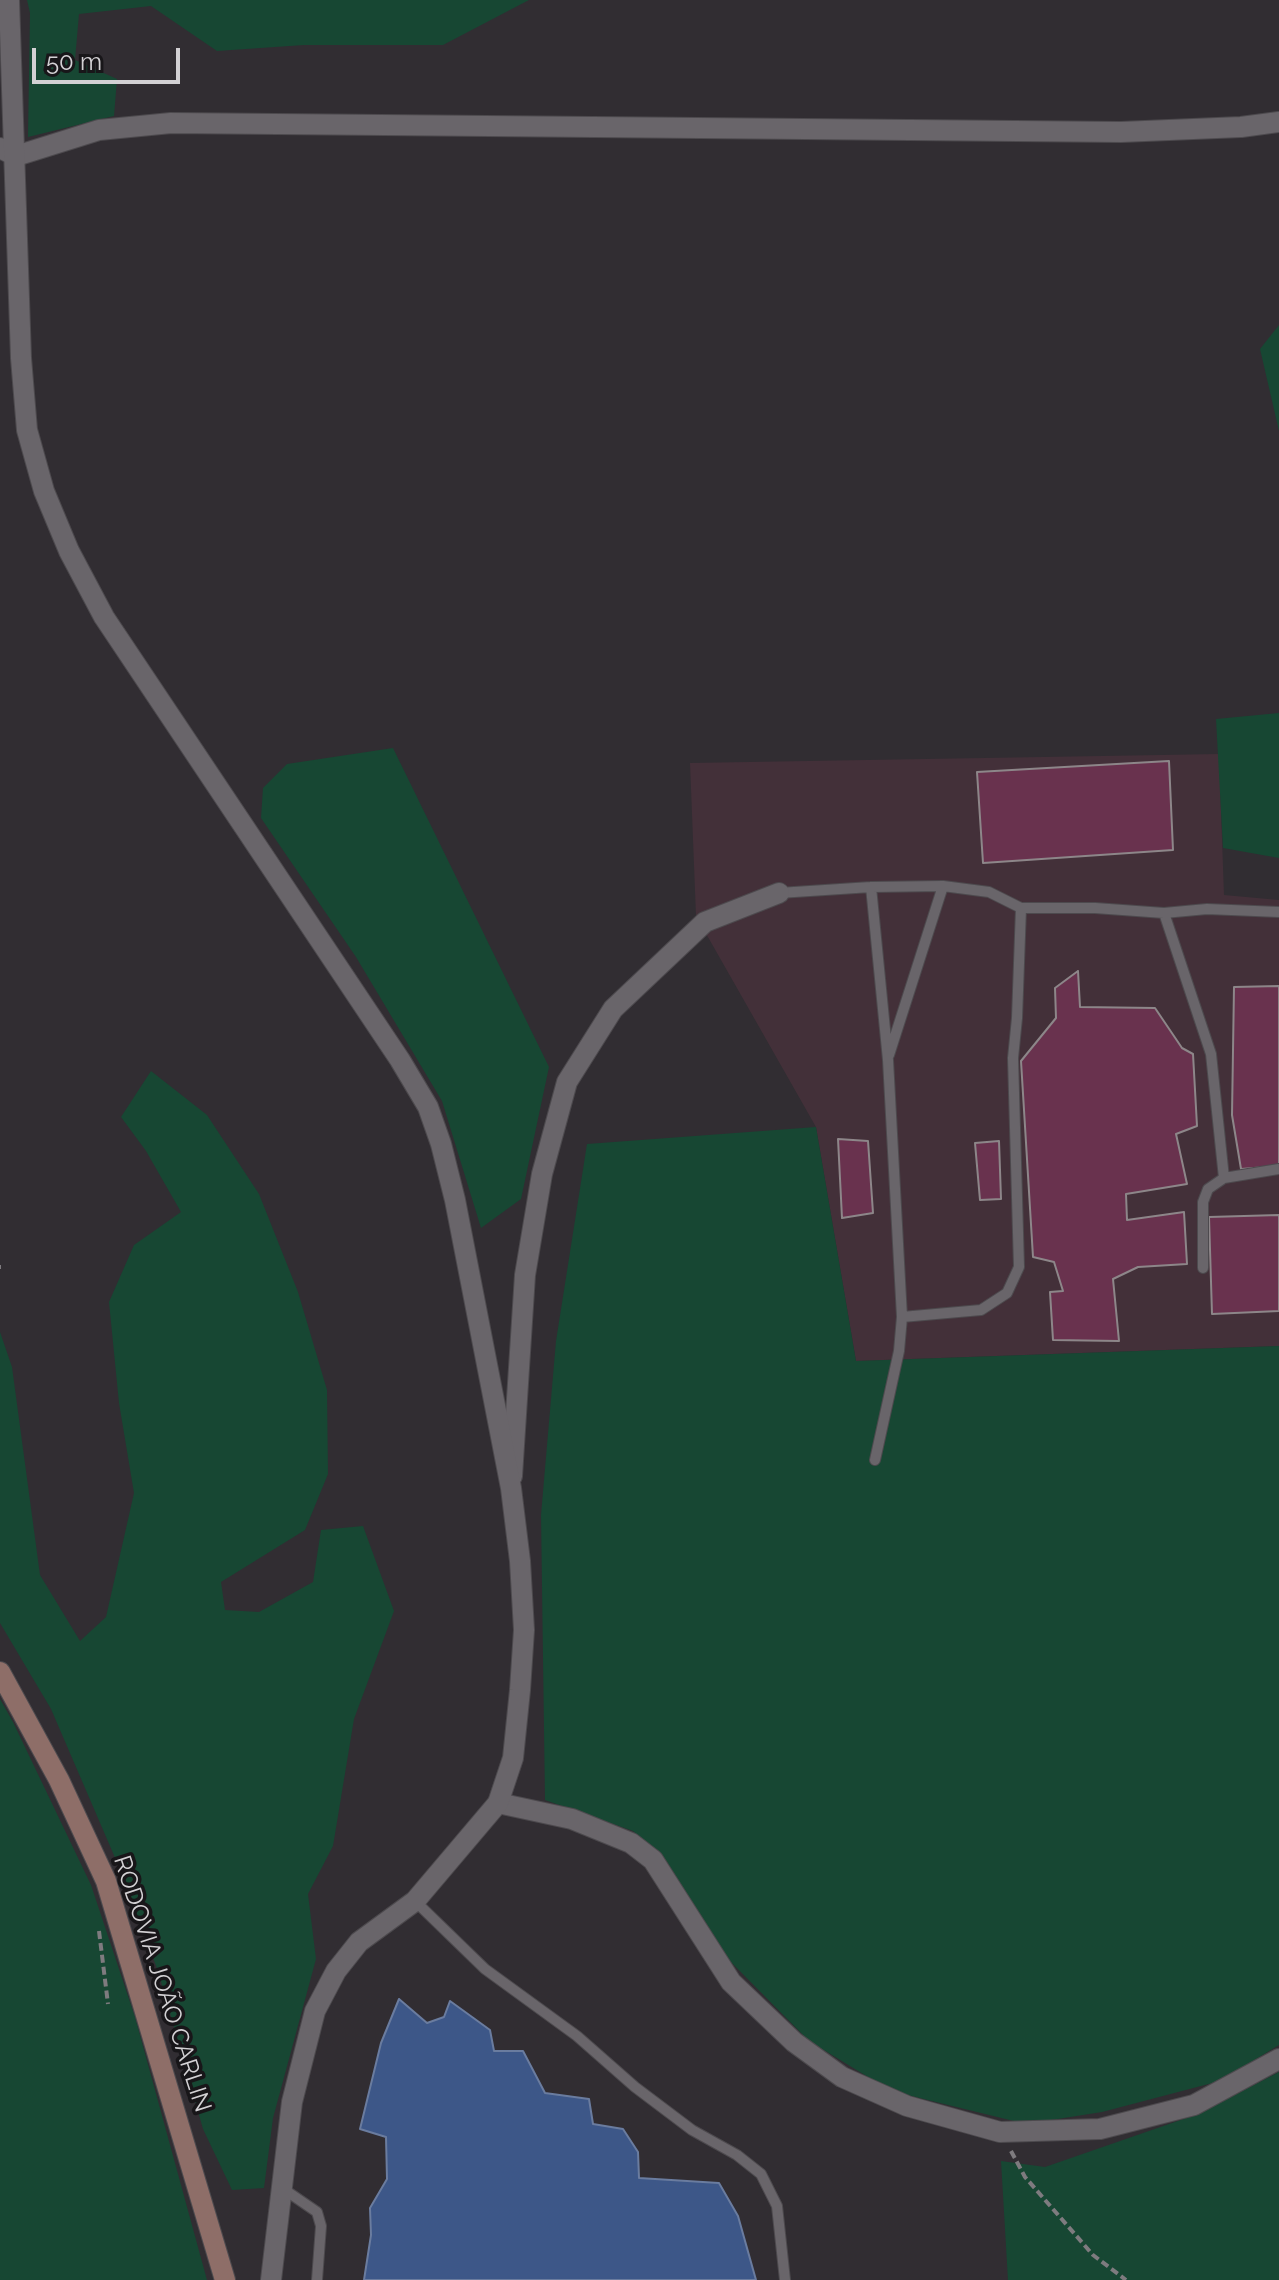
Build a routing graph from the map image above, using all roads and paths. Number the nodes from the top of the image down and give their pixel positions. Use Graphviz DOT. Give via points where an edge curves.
graph roads {
  1 [pos="9,0"];
  2 [pos="1279,122"];
  3 [pos="8,152"];
  4 [pos="943,886"];
  5 [pos="871,887"];
  6 [pos="779,893"];
  7 [pos="1021,908"];
  8 [pos="1279,912"];
  9 [pos="1164,913"];
  10 [pos="888,1060"];
  11 [pos="1279,1169"];
  12 [pos="1224,1178"];
  13 [pos="1203,1268"];
  14 [pos="902,1317"];
  15 [pos="875,1460"];
  16 [pos="511,1488"];
  17 [pos="0,1672"];
  18 [pos="498,1803"];
  19 [pos="415,1901"];
  20 [pos="1279,2059"];
  21 [pos="1000,2132"];
  22 [pos="282,2188"];
  23 [pos="225,2280"];
  24 [pos="271,2280"];
  25 [pos="317,2280"];
  26 [pos="785,2280"];
  27 [pos="1126,2280"];
  1 -- 3 [label="street"];
  2 -- 3 [label="street" via="1121,132 171,123 99,130"];
  3 -- 16 [label="street" via="27,430 44,491 104,617 428,1107 455,1200"];
  4 -- 5 [label="lane"];
  4 -- 7 [label="lane" via="989,892"];
  4 -- 10 [label="lane"];
  5 -- 6 [label="lane"];
  5 -- 10 [label="lane"];
  6 -- 16 [label="street" via="705,922 613,1009 567,1082 542,1174 525,1275"];
  7 -- 9 [label="lane"];
  7 -- 14 [label="lane" via="1013,1058 1019,1267 1007,1293 981,1310"];
  8 -- 9 [label="lane"];
  9 -- 12 [label="lane" via="1211,1054"];
  10 -- 14 [label="lane"];
  11 -- 12 [label="lane"];
  12 -- 13 [label="lane" via="1208,1189 1203,1202"];
  14 -- 15 [label="lane"];
  16 -- 18 [label="street" via="524,1630 513,1758"];
  17 -- 23 [label="main road, RODOVIA JOÃO CARLIN" via="106,1881"];
  18 -- 19 [label="street"];
  18 -- 21 [label="street" via="572,1819 631,1843 653,1860 731,1982 794,2042 842,2077 907,2106"];
  19 -- 22 [label="street" via="359,1942 315,2011 292,2102"];
  19 -- 26 [label="lane" via="485,1969 692,2130 761,2174 777,2206"];
  20 -- 21 [label="street" via="1194,2105 1100,2129"];
  21 -- 27 [label="path" via="1025,2177 1093,2255"];
  22 -- 24 [label="street"];
  22 -- 25 [label="lane" via="317,2212"];
}
